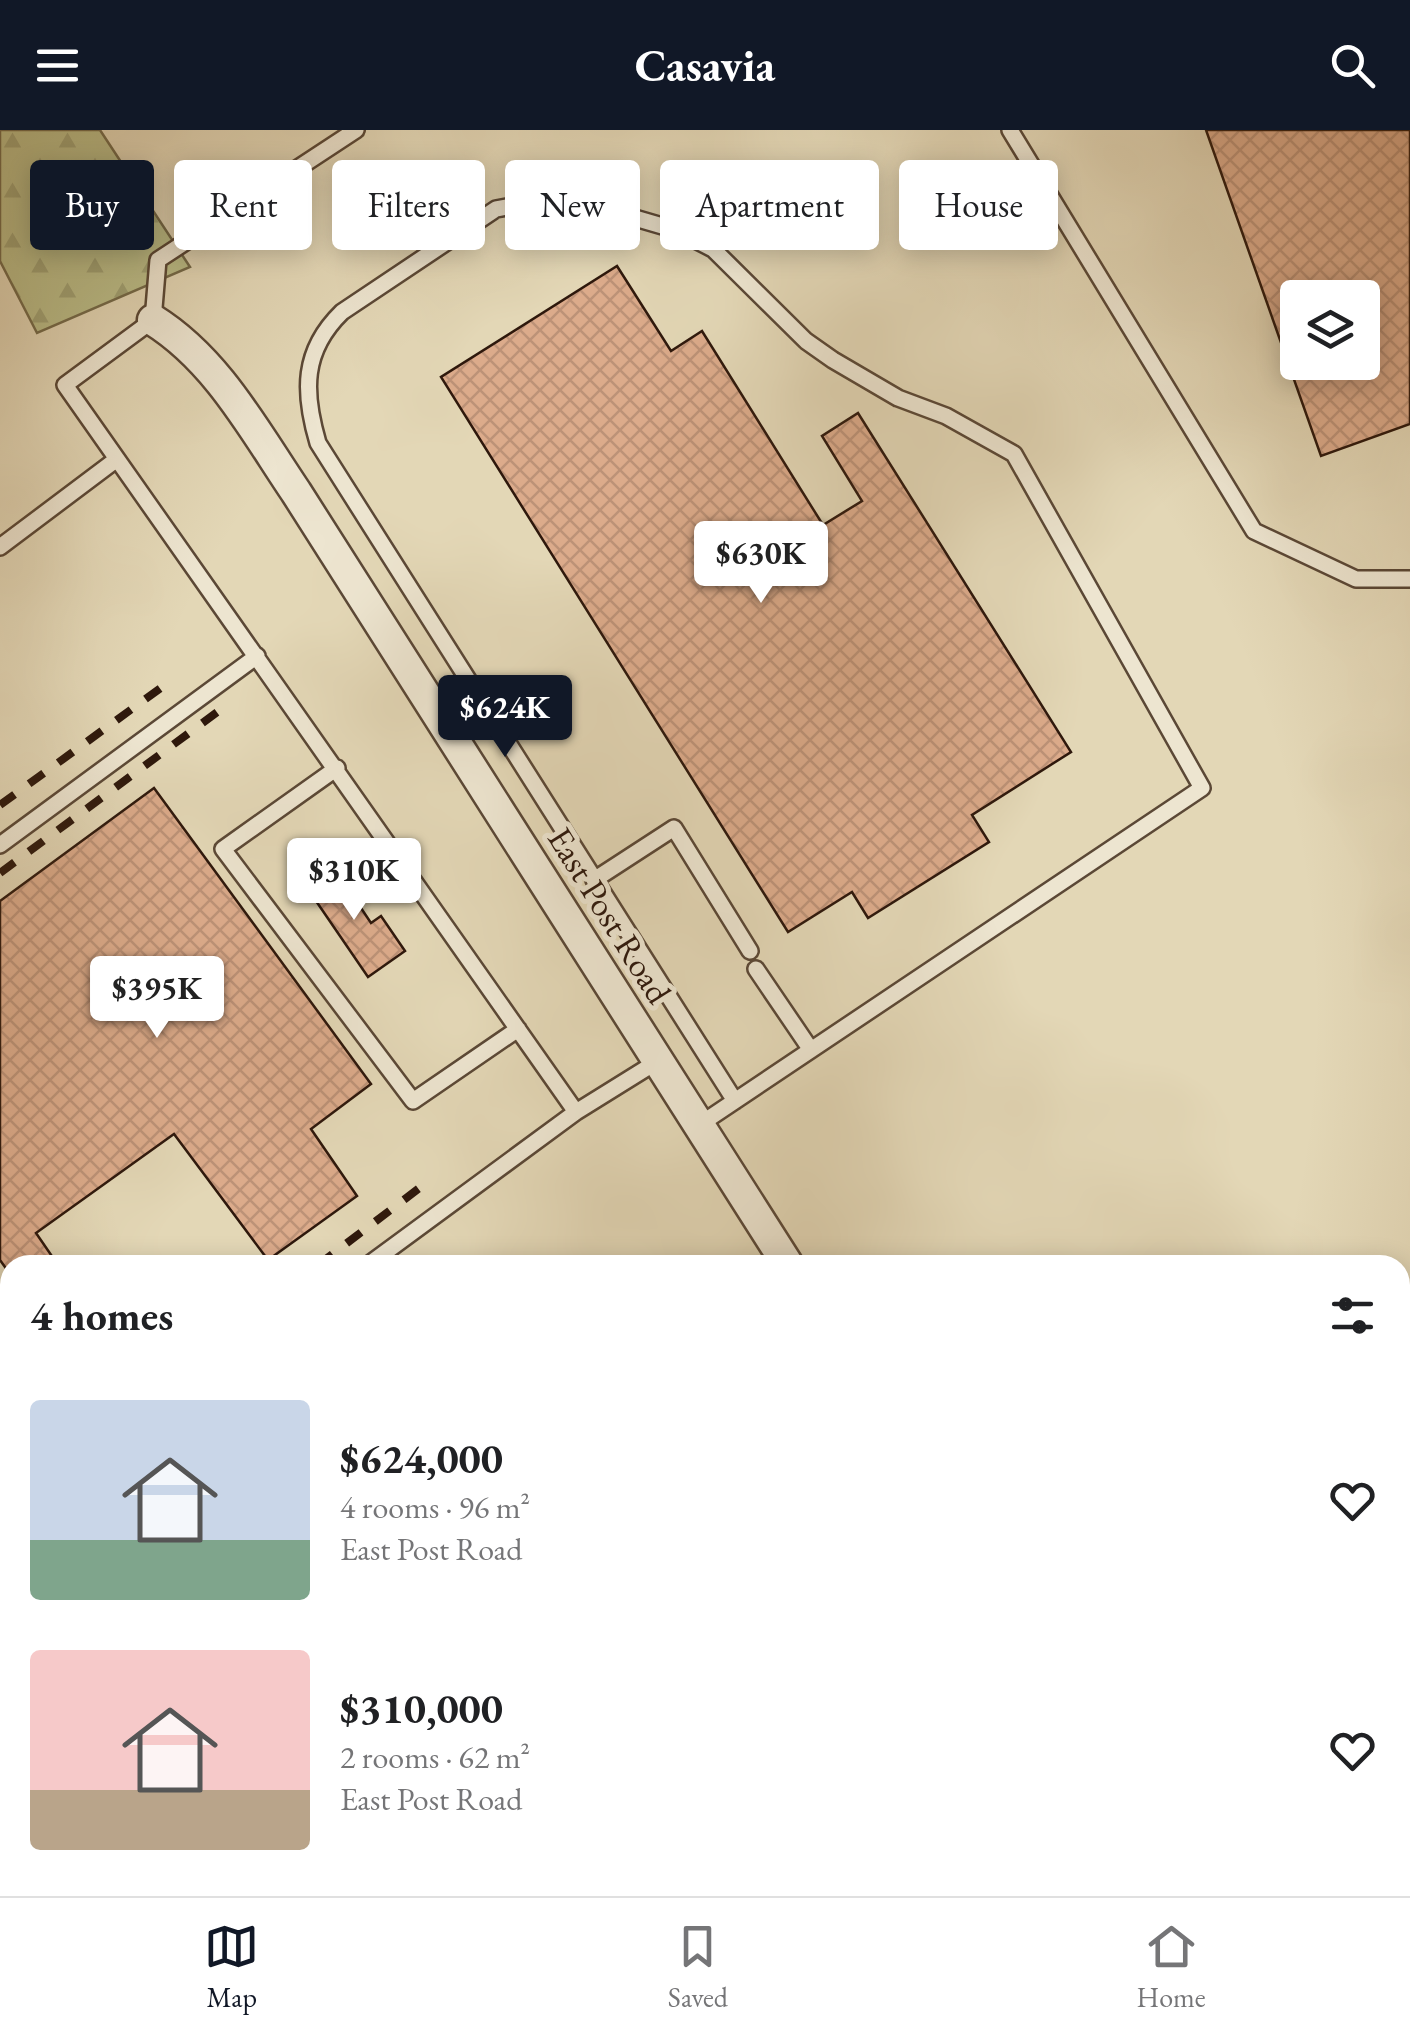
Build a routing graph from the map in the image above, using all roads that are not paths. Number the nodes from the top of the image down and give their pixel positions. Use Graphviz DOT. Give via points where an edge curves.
graph roads {
  1 [pos="356,130"];
  2 [pos="1010,130"];
  3 [pos="153,320"];
  4 [pos="117,458"];
  5 [pos="0,547"];
  6 [pos="1410,578"];
  7 [pos="257,656"];
  8 [pos="336,768"];
  9 [pos="0,844"];
  10 [pos="594,880"];
  11 [pos="750,951"];
  12 [pos="756,969"];
  13 [pos="518,1029"];
  14 [pos="811,1050"];
  15 [pos="658,1061"];
  16 [pos="734,1101"];
  17 [pos="576,1112"];
  18 [pos="699,1125"];
  19 [pos="382,1255"];
  20 [pos="782,1255"];
  1 -- 3 [label="lane" via="158,260"];
  2 -- 6 [label="lane" via="1254,531 1356,579"];
  3 -- 4 [label="lane" via="65,385"];
  3 -- 15 [label="street, East Post Road" via="215,374 256,432"];
  4 -- 5 [label="lane"];
  4 -- 7 [label="lane"];
  7 -- 8 [label="lane"];
  7 -- 9 [label="lane"];
  8 -- 13 [label="lane"];
  8 -- 13 [label="lane" via="224,849 413,1102"];
  10 -- 11 [label="lane" via="674,828"];
  10 -- 14 [label="lane" via="318,443 307,396 310,359 322,332 342,312 496,209 546,200 628,216 714,248 833,360 1014,454 1202,788"];
  10 -- 16 [label="lane"];
  12 -- 14 [label="lane"];
  13 -- 17 [label="lane"];
  14 -- 16 [label="lane"];
  15 -- 17 [label="lane"];
  15 -- 18 [label="street, East Post Road"];
  16 -- 18 [label="lane"];
  17 -- 19 [label="lane"];
  18 -- 20 [label="street, East Post Road"];
}
